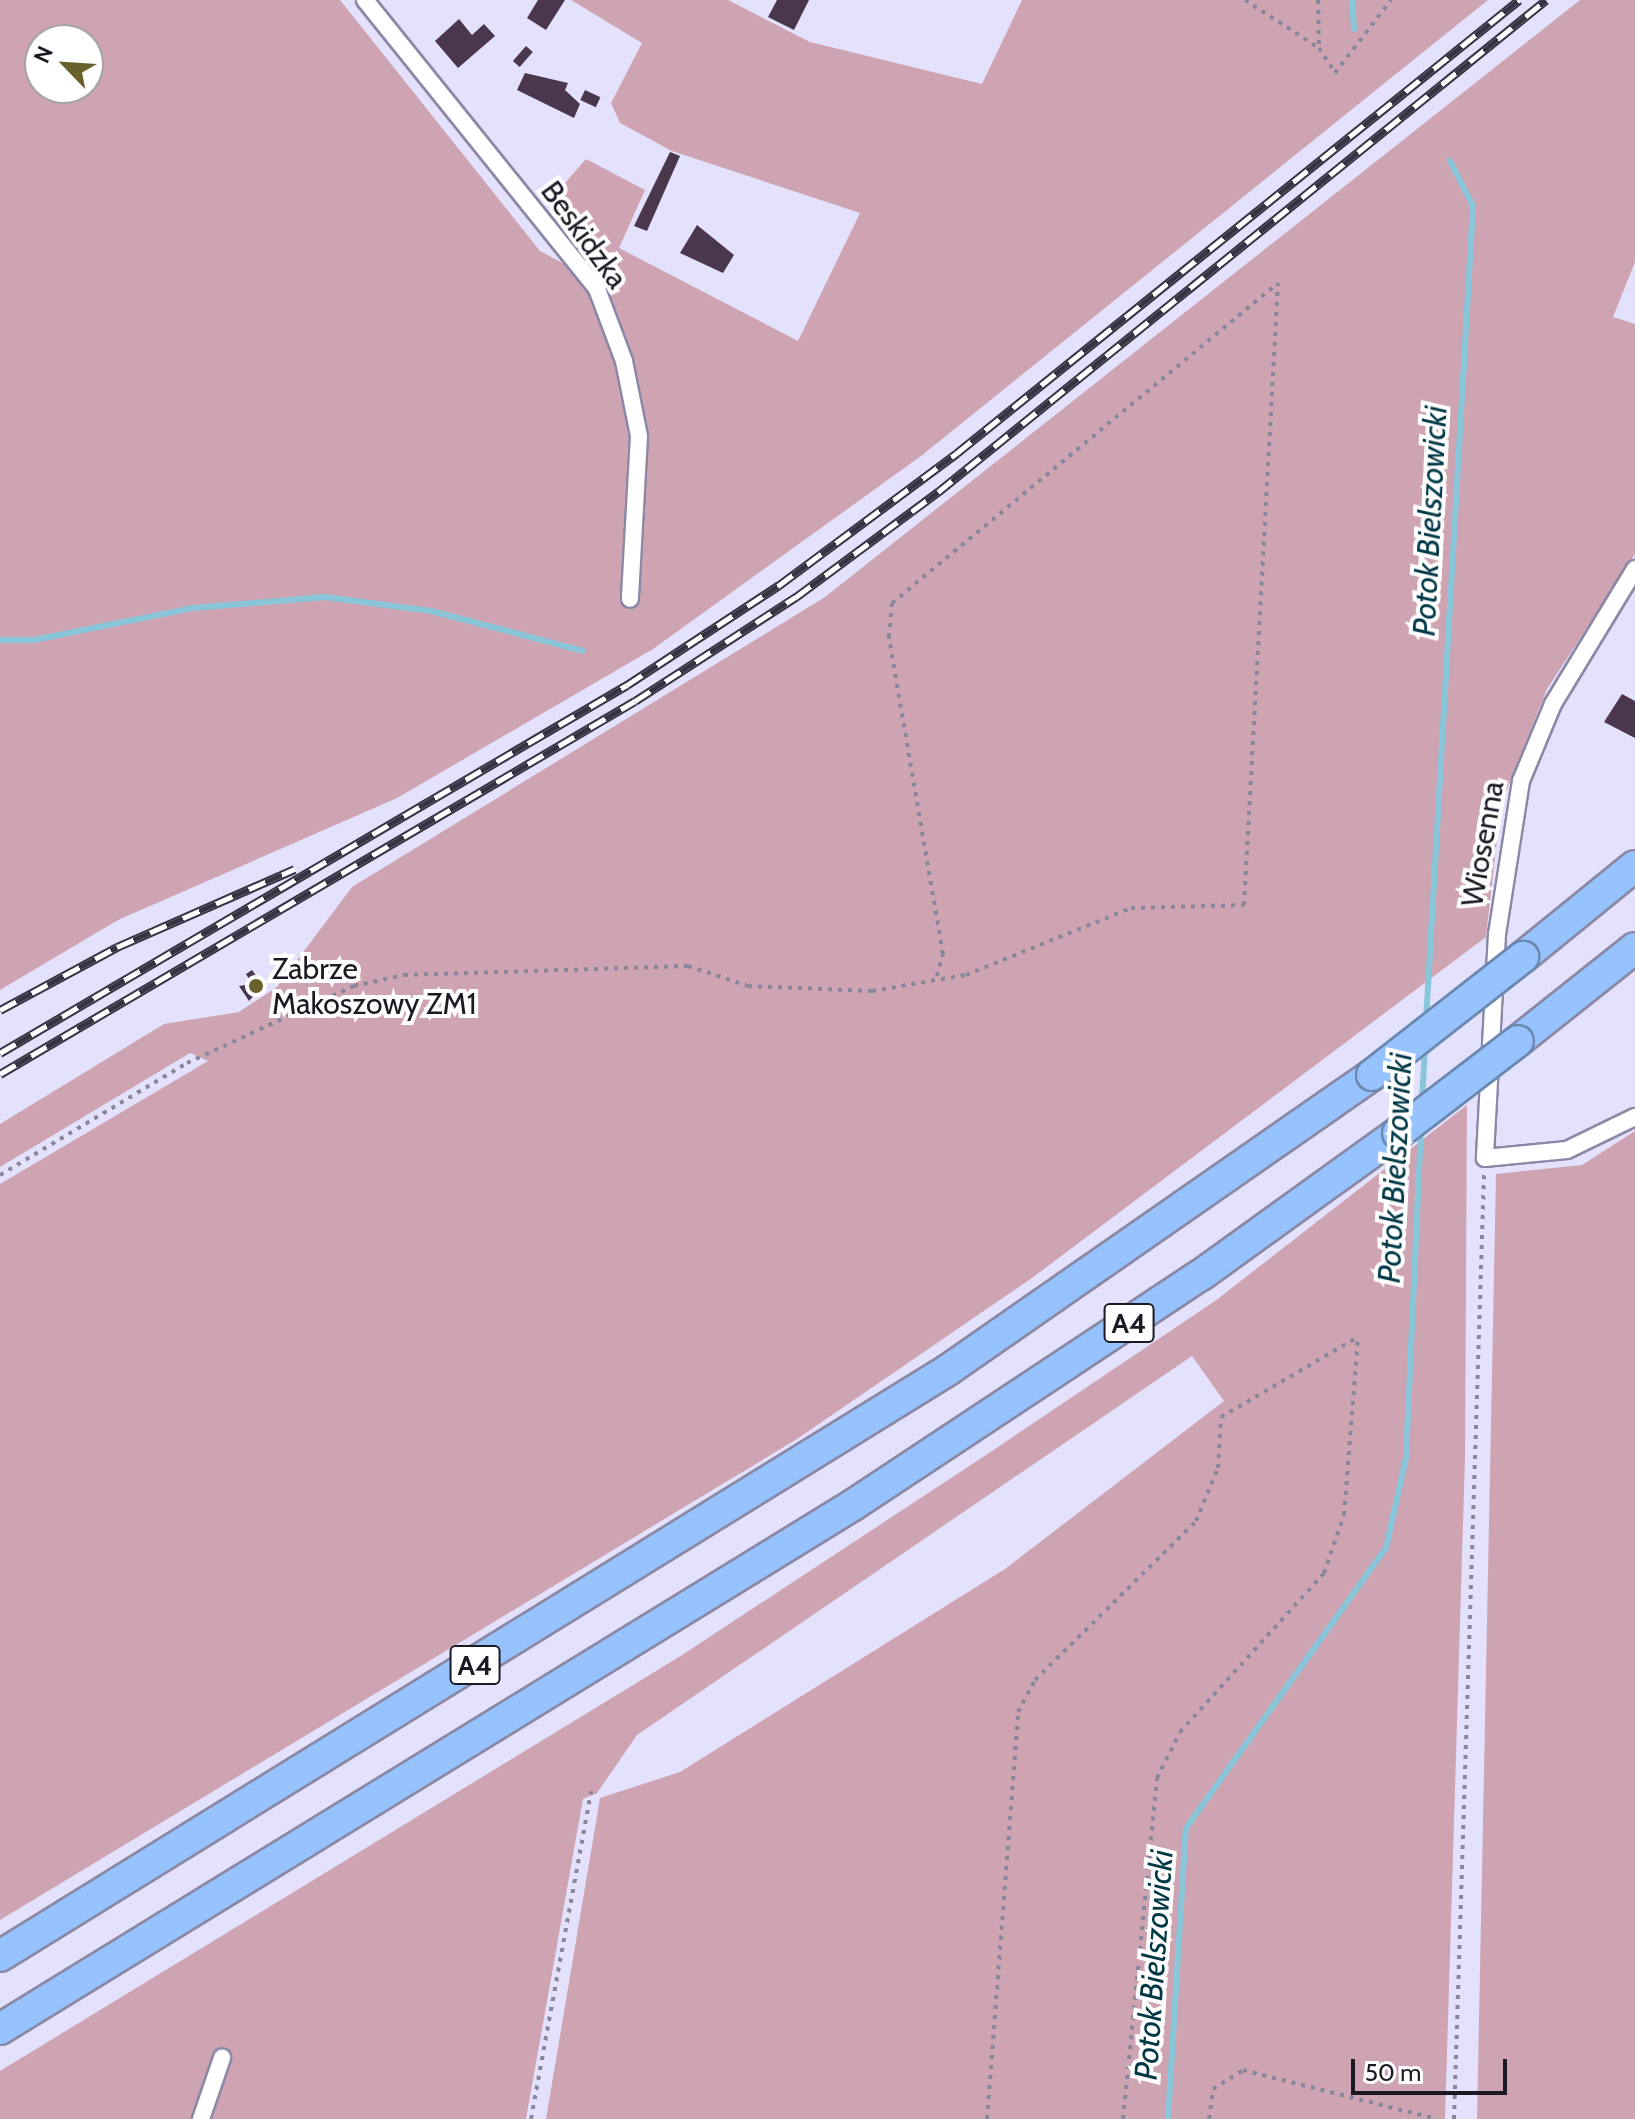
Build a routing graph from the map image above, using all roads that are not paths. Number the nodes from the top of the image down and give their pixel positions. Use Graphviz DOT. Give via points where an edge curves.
graph roads {
  1 [pos="365,0"];
  2 [pos="1635,569"];
  3 [pos="630,599"];
  4 [pos="1635,866"];
  5 [pos="1635,948"];
  6 [pos="1635,1117"];
  7 [pos="0,1956"];
  8 [pos="0,2029"];
  9 [pos="222,2058"];
  10 [pos="201,2119"];
  1 -- 3 [label="street, Beskidzka" via="597,289 624,361 639,436"];
  2 -- 6 [label="street, Wiosenna" via="1553,704 1521,781 1497,934 1485,1158 1567,1150"];
  4 -- 7 [label="highway, A4, bridge" via="1372,1075 948,1370"];
  5 -- 8 [label="highway, A4, bridge" via="1398,1133 1201,1275 866,1497"];
  9 -- 10 [label="street"];
}
